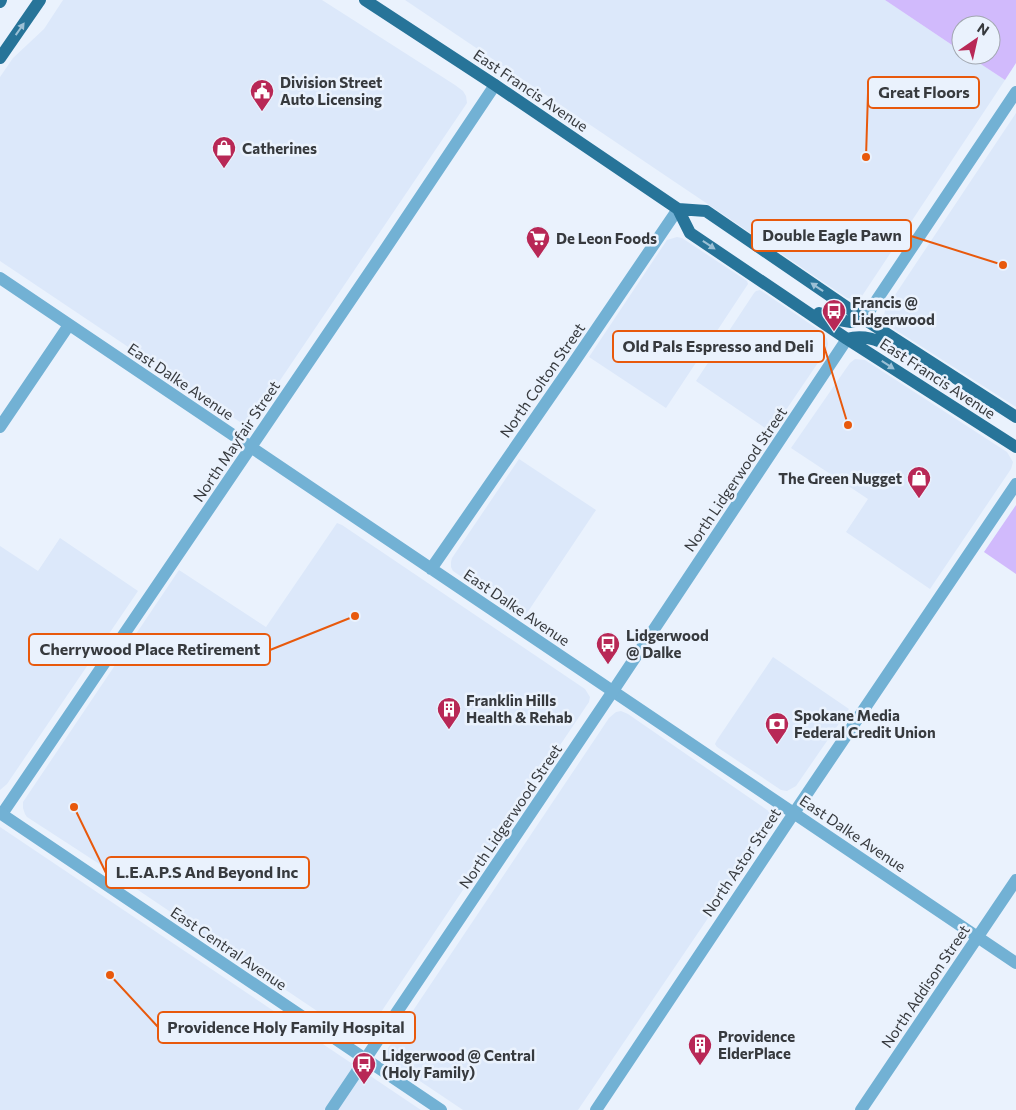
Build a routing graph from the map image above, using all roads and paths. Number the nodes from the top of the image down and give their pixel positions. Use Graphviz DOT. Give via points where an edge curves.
graph roads {
  1 [pos="40,0"];
  2 [pos="365,0"];
  3 [pos="0,58"];
  4 [pos="495,85"];
  5 [pos="1016,92"];
  6 [pos="678,209"];
  7 [pos="0,278"];
  8 [pos="794,303"];
  9 [pos="864,319"];
  10 [pos="69,324"];
  11 [pos="847,339"];
  12 [pos="931,362"];
  13 [pos="1016,417"];
  14 [pos="0,427"];
  15 [pos="251,447"];
  16 [pos="1016,447"];
  17 [pos="1016,484"];
  18 [pos="431,569"];
  19 [pos="613,691"];
  20 [pos="794,813"];
  21 [pos="1,814"];
  22 [pos="1016,880"];
  23 [pos="978,937"];
  24 [pos="1016,963"];
  25 [pos="365,1059"];
  26 [pos="331,1110"];
  27 [pos="440,1110"];
  28 [pos="596,1110"];
  29 [pos="861,1110"];
  3 -- 1 [label="main road, one-way"];
  2 -- 4 [label="main road, East Francis Avenue"];
  4 -- 6 [label="main road, East Francis Avenue"];
  4 -- 15 [label="street, North Mayfair Street"];
  5 -- 9 [label="street"];
  6 -- 8 [label="main road, East Francis Avenue, one-way" via="690,233"];
  9 -- 6 [label="main road, East Francis Avenue, one-way" via="706,211"];
  6 -- 18 [label="street, North Colton Street"];
  7 -- 10 [label="street, East Dalke Avenue"];
  8 -- 9 [label="main road" via="834,320 851,322"];
  8 -- 11 [label="main road, East Francis Avenue"];
  9 -- 12 [label="main road, East Francis Avenue"];
  10 -- 14 [label="street"];
  10 -- 15 [label="street, East Dalke Avenue"];
  11 -- 12 [label="main road" via="869,337"];
  11 -- 16 [label="main road, East Francis Avenue, one-way"];
  11 -- 19 [label="street, North Lidgerwood Street"];
  12 -- 13 [label="main road, East Francis Avenue"];
  15 -- 18 [label="street, East Dalke Avenue"];
  15 -- 21 [label="street, North Mayfair Street"];
  17 -- 20 [label="street, North Astor Street"];
  18 -- 19 [label="street, East Dalke Avenue"];
  19 -- 20 [label="street, East Dalke Avenue"];
  19 -- 25 [label="street, North Lidgerwood Street"];
  20 -- 23 [label="street, East Dalke Avenue"];
  20 -- 28 [label="street, North Astor Street"];
  21 -- 25 [label="street, East Central Avenue"];
  22 -- 23 [label="street, North Addison Street"];
  23 -- 24 [label="street, East Dalke Avenue"];
  23 -- 29 [label="street, North Addison Street"];
  25 -- 26 [label="street, North Lidgerwood Street"];
  25 -- 27 [label="street, East Central Avenue"];
}
